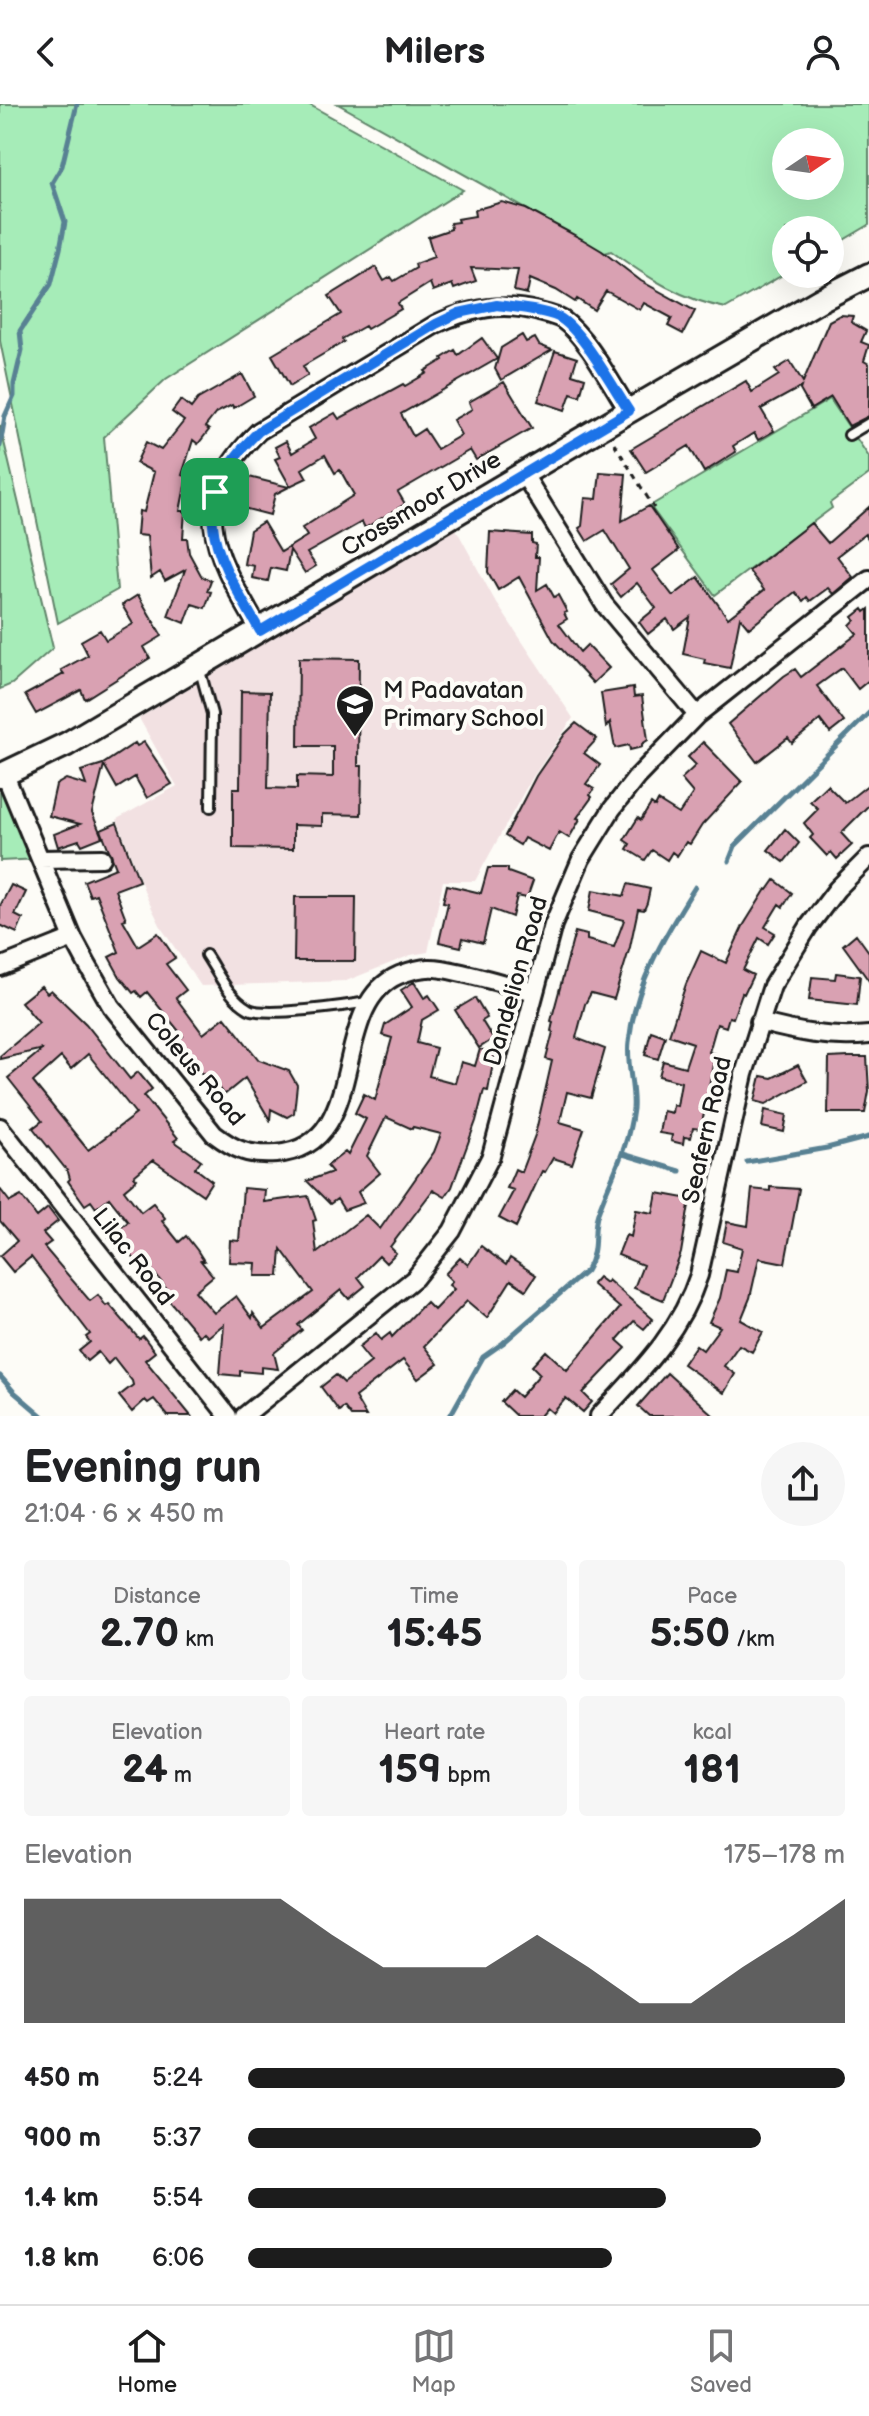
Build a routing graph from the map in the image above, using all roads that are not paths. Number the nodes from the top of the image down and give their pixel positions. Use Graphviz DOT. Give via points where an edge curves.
graph roads {
  1 [pos="867,280"];
  2 [pos="629,411"];
  3 [pos="869,423"];
  4 [pos="849,435"];
  5 [pos="523,473"];
  6 [pos="869,579"];
  7 [pos="260,631"];
  8 [pos="199,666"];
  9 [pos="697,715"];
  10 [pos="2,775"];
  11 [pos="211,807"];
  12 [pos="869,857"];
  13 [pos="102,858"];
  14 [pos="40,859"];
  15 [pos="73,938"];
  16 [pos="206,955"];
  17 [pos="0,967"];
  18 [pos="535,992"];
  19 [pos="368,1002"];
  20 [pos="759,1022"];
  21 [pos="869,1035"];
  22 [pos="0,1127"];
  23 [pos="228,1416"];
  24 [pos="244,1416"];
  25 [pos="599,1416"];
  1 -- 2 [label="street, Crossmoor Drive"];
  2 -- 5 [label="street, Crossmoor Drive"];
  2 -- 7 [label="street" via="560,318 497,305 436,324 259,431 235,454 218,483 213,531 219,553"];
  3 -- 4 [label="lane"];
  5 -- 7 [label="street, Crossmoor Drive"];
  5 -- 9 [label="street" via="604,604"];
  6 -- 9 [label="street, Dandelion Road"];
  7 -- 8 [label="street, Crossmoor Drive"];
  8 -- 10 [label="street, Crossmoor Drive" via="67,744"];
  8 -- 11 [label="lane" via="212,714"];
  9 -- 18 [label="street, Dandelion Road" via="637,777 581,859 553,925"];
  10 -- 14 [label="street, Coleus Road"];
  12 -- 20 [label="street, Seafern Road" via="809,926 772,986"];
  13 -- 14 [label="street"];
  14 -- 15 [label="street, Coleus Road"];
  15 -- 17 [label="street"];
  15 -- 19 [label="street, Coleus Road" via="111,1006 214,1134 233,1149 251,1153 283,1153 320,1134 334,1114"];
  16 -- 19 [label="lane" via="231,994 249,1008 266,1012"];
  18 -- 19 [label="street, Coleus Road" via="431,967 395,977"];
  18 -- 24 [label="street, Dandelion Road" via="491,1156 452,1231 415,1278"];
  20 -- 21 [label="street" via="841,1038"];
  20 -- 25 [label="street, Seafern Road" via="690,1302 654,1356"];
  22 -- 23 [label="street, Lilac Road"];
}
